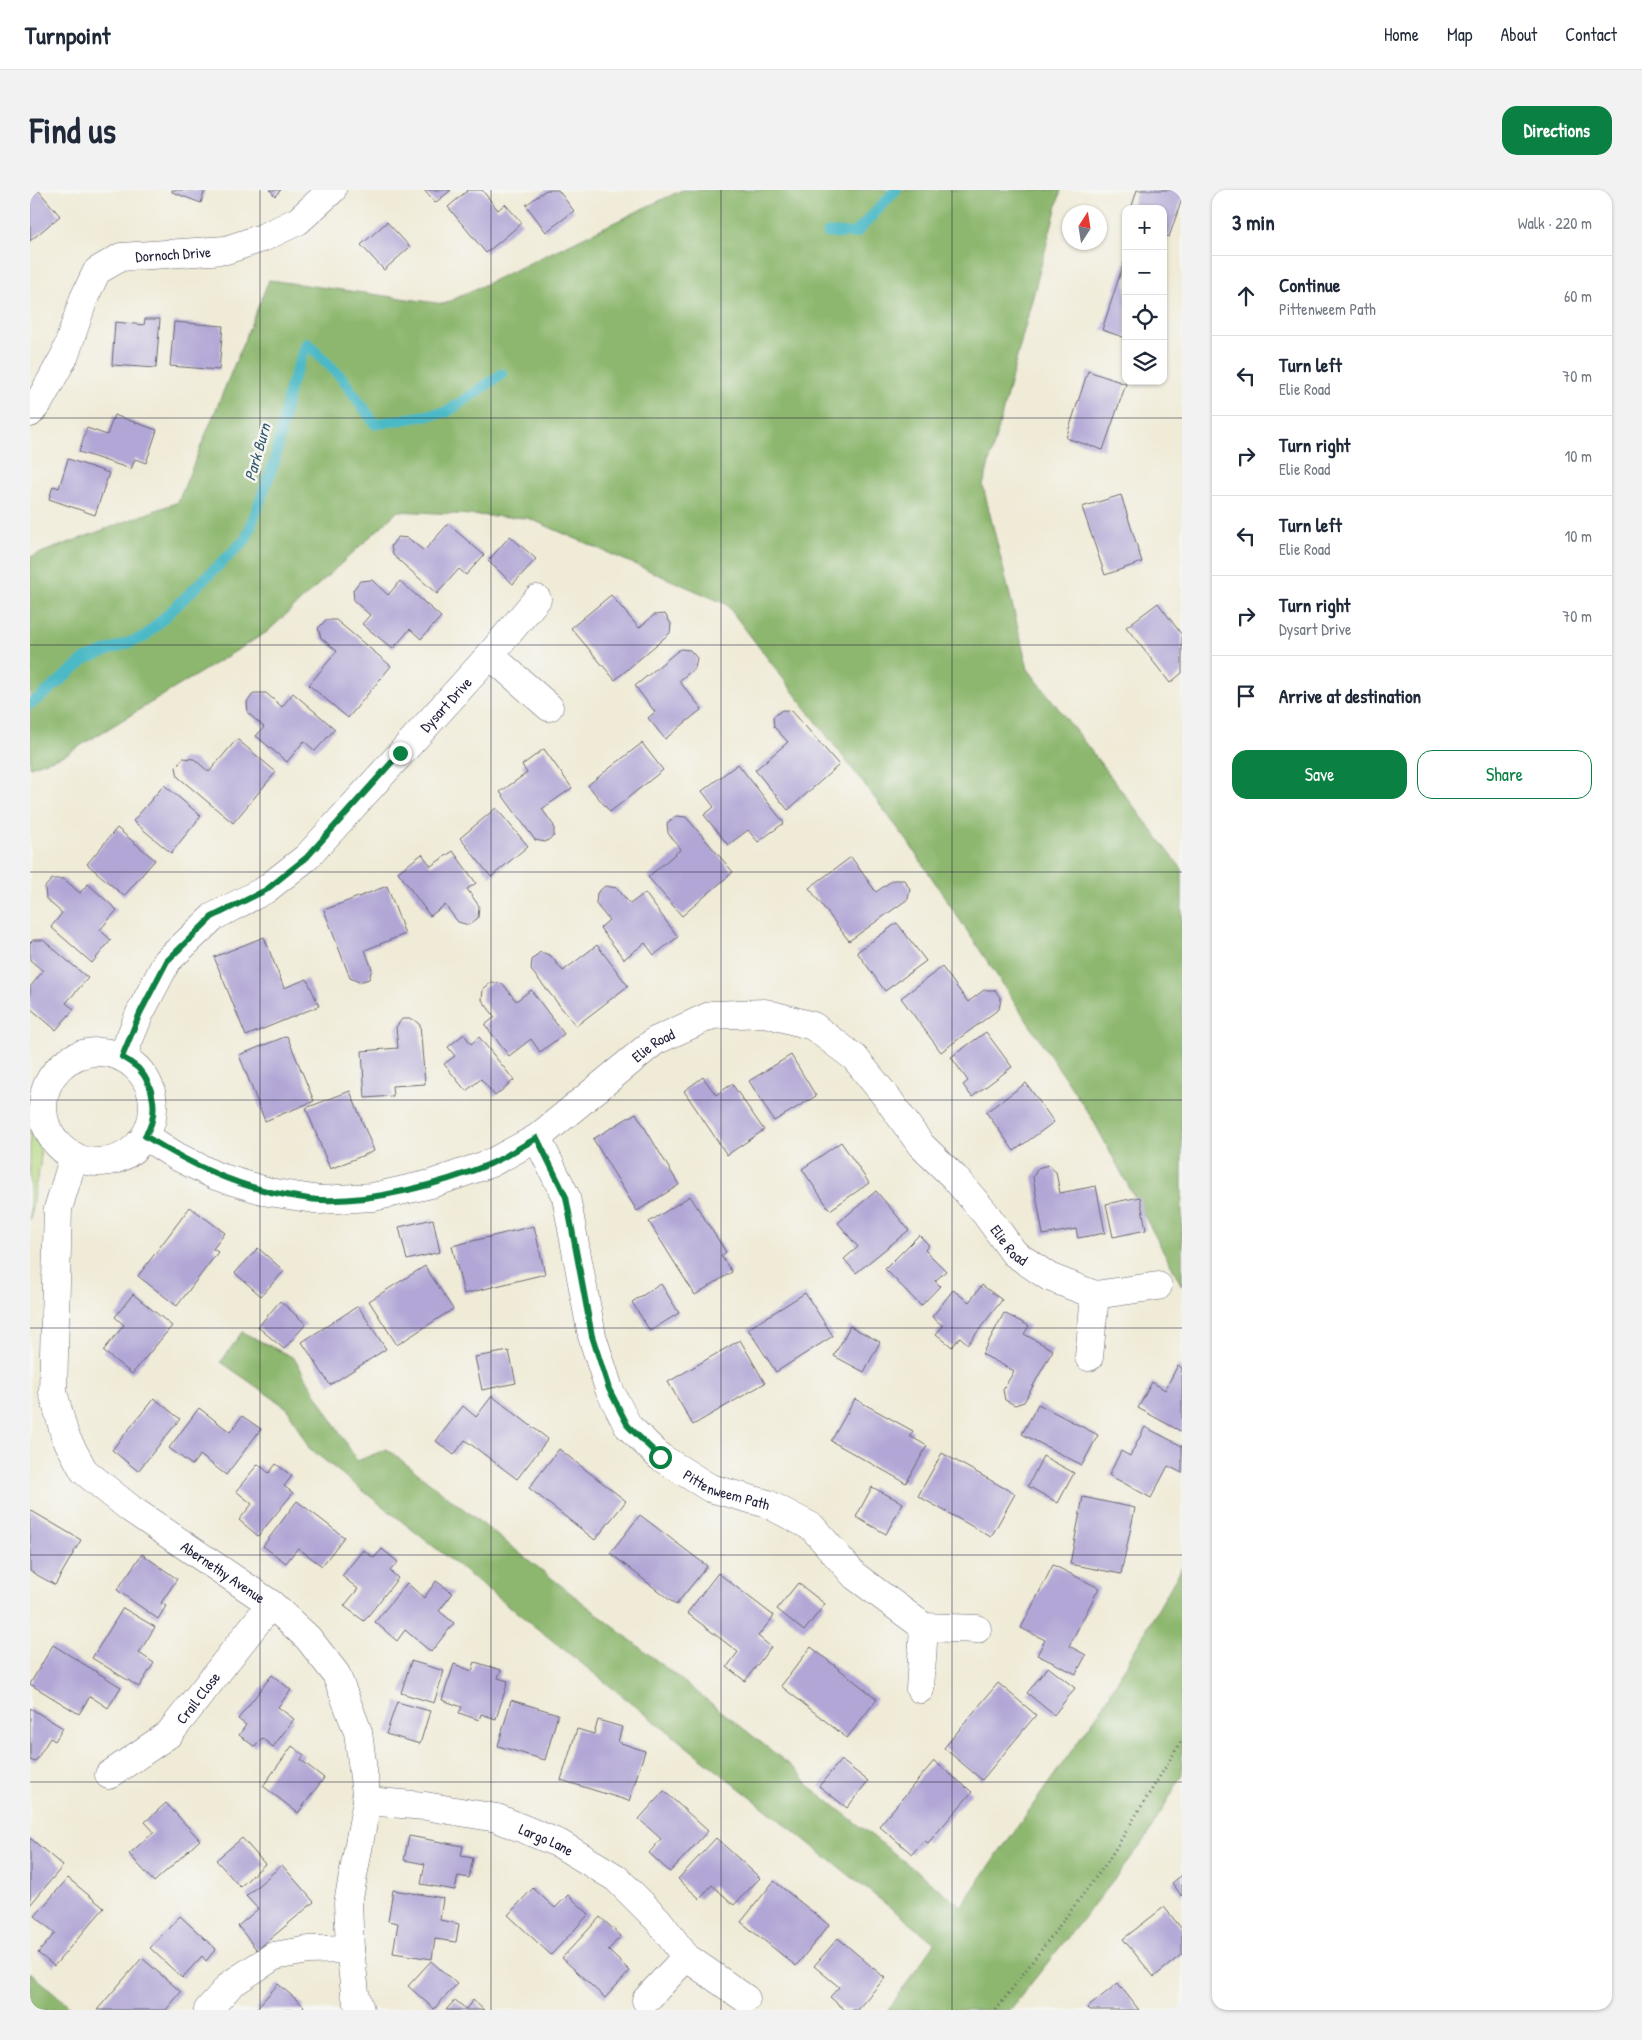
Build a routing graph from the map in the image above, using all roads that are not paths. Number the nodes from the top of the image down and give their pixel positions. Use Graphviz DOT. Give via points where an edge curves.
graph roads {
  1 [pos="332,190"];
  2 [pos="30,413"];
  3 [pos="537,600"];
  4 [pos="490,655"];
  5 [pos="548,707"];
  6 [pos="122,1057"];
  7 [pos="39,1084"];
  8 [pos="145,1136"];
  9 [pos="537,1138"];
  10 [pos="74,1156"];
  11 [pos="1158,1286"];
  12 [pos="1095,1295"];
  13 [pos="1090,1357"];
  14 [pos="271,1604"];
  15 [pos="924,1627"];
  16 [pos="977,1629"];
  17 [pos="920,1689"];
  18 [pos="109,1775"];
  19 [pos="367,1800"];
  20 [pos="350,1949"];
  21 [pos="686,1957"];
  22 [pos="746,1999"];
  23 [pos="646,2000"];
  24 [pos="208,2010"];
  25 [pos="360,2010"];
  1 -- 2 [label="street, Dornoch Drive" via="298,221 262,238 226,250 121,257 96,270 65,355"];
  3 -- 4 [label="street, Dysart Drive"];
  4 -- 5 [label="street"];
  4 -- 6 [label="street, Dysart Drive" via="307,857 266,890 212,917 167,961"];
  6 -- 7 [label="street" via="91,1052 73,1058"];
  6 -- 8 [label="street" via="138,1068 149,1083 154,1102 152,1121"];
  7 -- 10 [label="street" via="44,1120 52,1138"];
  8 -- 9 [label="street, Elie Road" via="216,1176 269,1192 320,1200 373,1197 431,1184 491,1163"];
  8 -- 10 [label="street" via="122,1158 103,1162"];
  9 -- 12 [label="street, Elie Road" via="655,1041 712,1015 765,1013 813,1026 855,1058 921,1145 954,1177 1014,1253 1049,1277"];
  9 -- 15 [label="street, Pittenweem Path" via="566,1197 592,1336 609,1389 628,1426 660,1457 710,1488 768,1504 812,1528 855,1576"];
  10 -- 14 [label="street, Abernethy Avenue" via="58,1209 53,1392 65,1436 84,1470 131,1509"];
  11 -- 12 [label="street, Elie Road"];
  12 -- 13 [label="street"];
  14 -- 18 [label="street, Crail Close" via="168,1734"];
  14 -- 19 [label="street, Abernethy Avenue" via="308,1638 336,1674 358,1732"];
  15 -- 16 [label="street"];
  15 -- 17 [label="street"];
  19 -- 20 [label="street, Abernethy Avenue" via="348,1903"];
  19 -- 21 [label="street, Largo Lane" via="496,1818 560,1844 616,1878 658,1920"];
  20 -- 24 [label="street" via="309,1950 274,1956 232,1984"];
  20 -- 25 [label="street, Abernethy Avenue"];
  21 -- 22 [label="street, Largo Lane"];
  21 -- 23 [label="street"];
}
